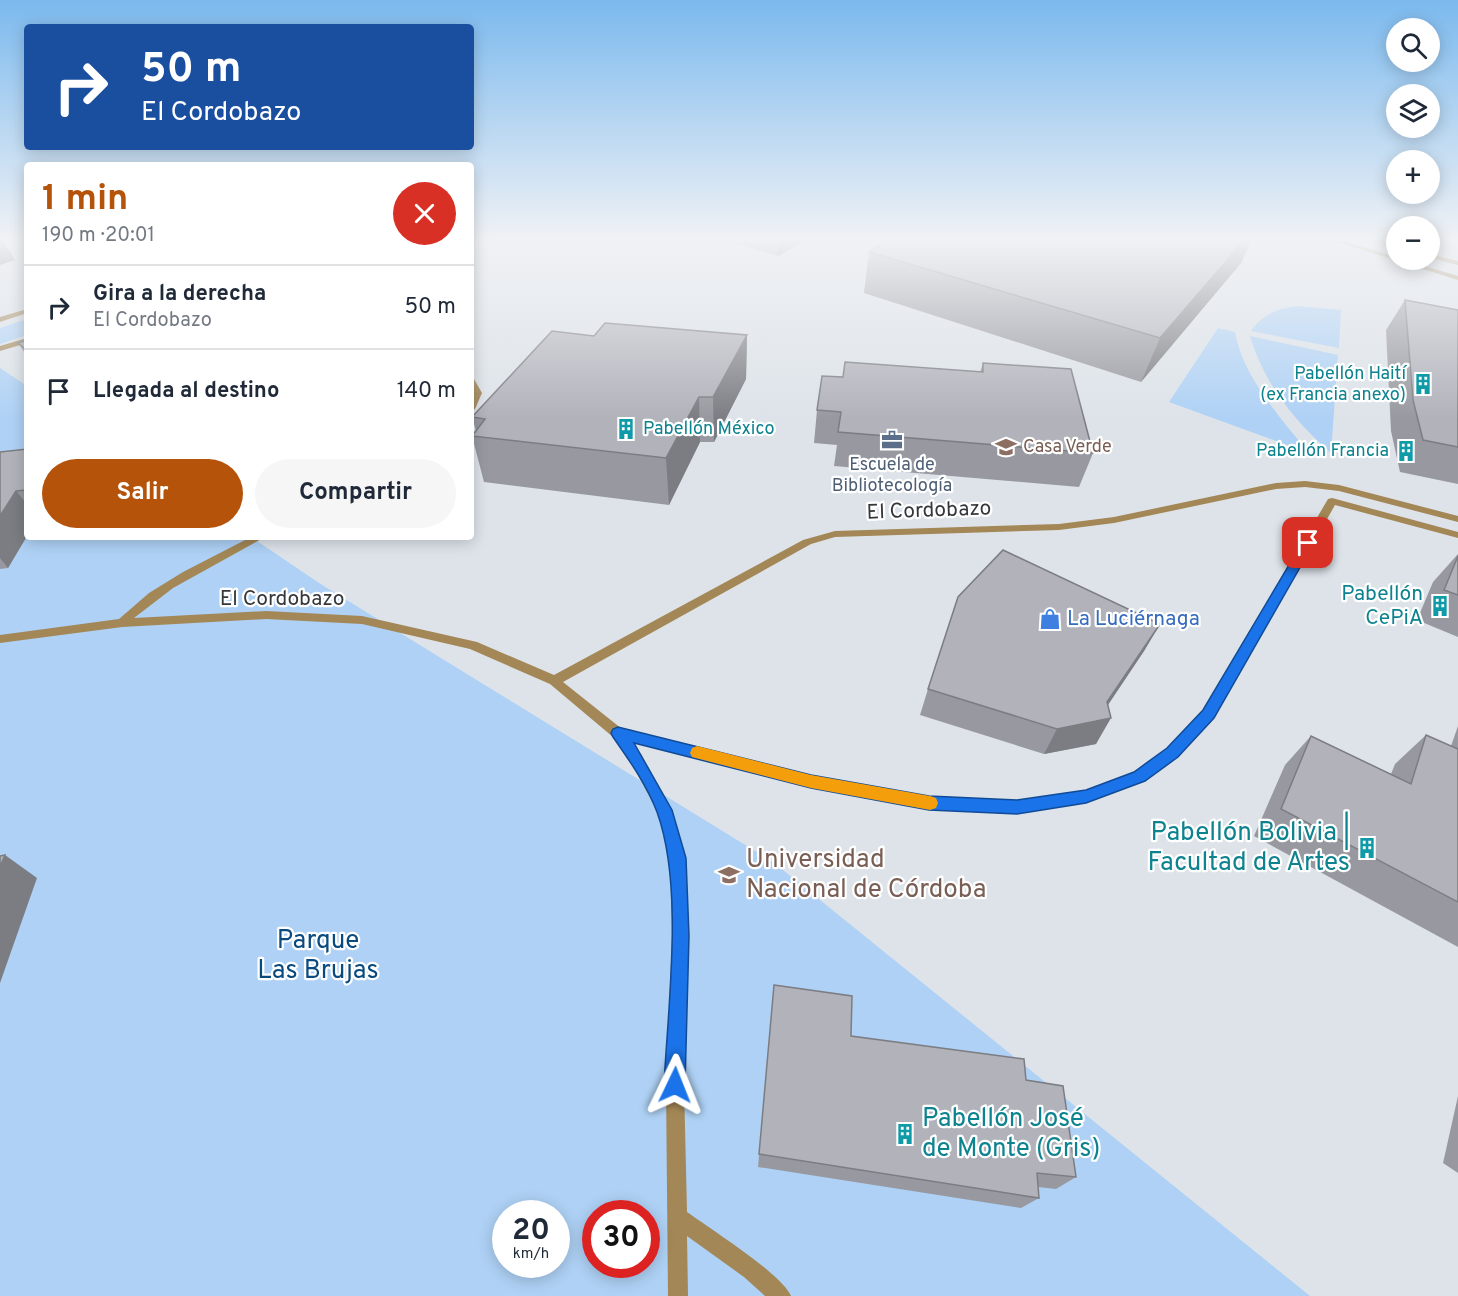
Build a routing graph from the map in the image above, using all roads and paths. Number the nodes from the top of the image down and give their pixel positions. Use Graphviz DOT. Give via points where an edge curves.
graph roads {
  1 [pos="24,312"];
  2 [pos="0,320"];
  3 [pos="24,341"];
  4 [pos="0,349"];
  5 [pos="474,386"];
  6 [pos="474,402"];
  7 [pos="1339,488"];
  8 [pos="1332,501"];
  9 [pos="1458,519"];
  10 [pos="1458,535"];
  11 [pos="254,540"];
  12 [pos="122,623"];
  13 [pos="0,639"];
  14 [pos="554,681"];
  15 [pos="618,733"];
  16 [pos="676,1216"];
  17 [pos="678,1296"];
  18 [pos="781,1296"];
  1 -- 2 [label="street"];
  3 -- 4 [label="street"];
  5 -- 6 [label="street" via="478,393"];
  7 -- 8 [label="street, El Cordobazo"];
  7 -- 9 [label="street, El Cordobazo"];
  7 -- 14 [label="street, El Cordobazo" via="1276,486 1114,520 1059,527 835,534 807,542"];
  8 -- 10 [label="street"];
  8 -- 15 [label="street, El Cordobazo" via="1209,714 1173,752 1139,777 1086,796 1017,807 929,803 811,781"];
  11 -- 12 [label="street" via="170,583 140,604"];
  12 -- 13 [label="street, El Cordobazo"];
  12 -- 14 [label="street, El Cordobazo" via="266,615 362,620 473,645"];
  14 -- 15 [label="street, El Cordobazo"];
  15 -- 16 [label="street" via="664,810 678,858"];
  16 -- 17 [label="street"];
  16 -- 18 [label="street"];
}
